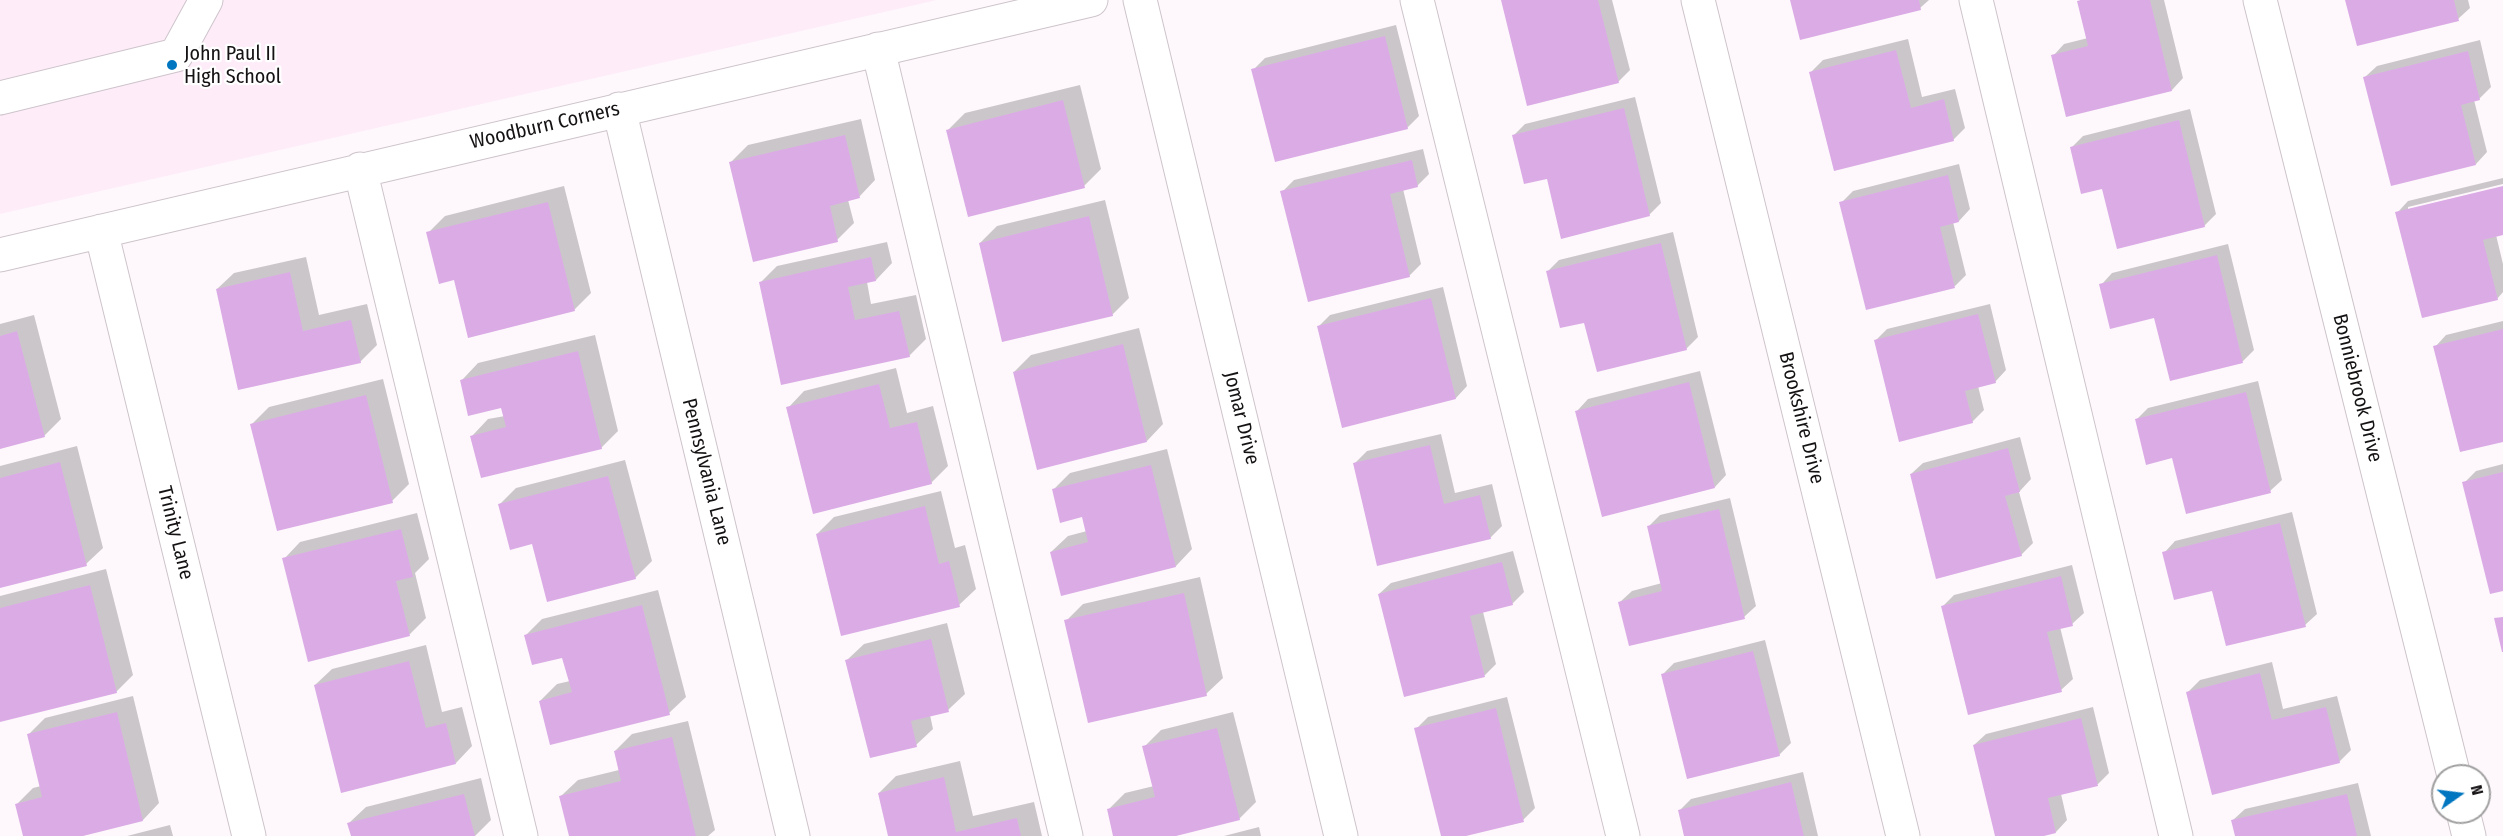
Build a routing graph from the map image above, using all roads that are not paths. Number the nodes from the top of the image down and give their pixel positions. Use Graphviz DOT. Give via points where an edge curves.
graph roads {
  1 [pos="206,0"];
  2 [pos="1091,0"];
  3 [pos="1140,0"];
  4 [pos="1417,0"];
  5 [pos="1698,0"];
  6 [pos="1976,0"];
  7 [pos="2260,0"];
  8 [pos="878,49"];
  9 [pos="0,98"];
  10 [pos="619,109"];
  11 [pos="360,170"];
  12 [pos="101,231"];
  13 [pos="0,255"];
  14 [pos="2451,764"];
  15 [pos="249,836"];
  16 [pos="522,836"];
  17 [pos="794,836"];
  18 [pos="1066,836"];
  19 [pos="1341,836"];
  20 [pos="1623,836"];
  21 [pos="1903,836"];
  22 [pos="2176,836"];
  1 -- 9 [label="street" via="176,56"];
  2 -- 8 [label="street, Woodburn Corners"];
  3 -- 19 [label="street, Jomar Drive"];
  4 -- 20 [label="street"];
  5 -- 21 [label="street, Brookshire Drive"];
  6 -- 22 [label="street"];
  7 -- 14 [label="street, Bonniebrook Drive"];
  8 -- 10 [label="street, Woodburn Corners"];
  8 -- 18 [label="street"];
  10 -- 11 [label="street, Woodburn Corners"];
  10 -- 17 [label="street, Pennsylvania Lane"];
  11 -- 12 [label="street, Woodburn Corners"];
  11 -- 16 [label="street"];
  12 -- 13 [label="street, Woodburn Corners"];
  12 -- 15 [label="street, Trinity Lane"];
}
